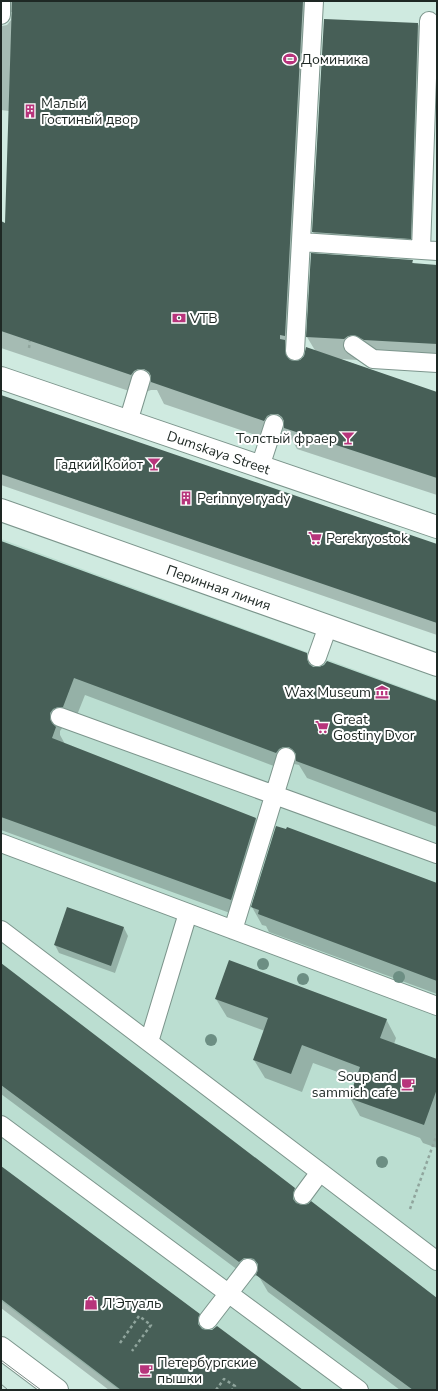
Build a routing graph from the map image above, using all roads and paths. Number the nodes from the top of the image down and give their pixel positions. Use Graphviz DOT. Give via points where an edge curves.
graph roads {
  1 [pos="1,1"];
  2 [pos="314,1"];
  3 [pos="1,15"];
  4 [pos="429,22"];
  5 [pos="301,242"];
  6 [pos="429,250"];
  7 [pos="30,341"];
  8 [pos="299,345"];
  9 [pos="353,345"];
  10 [pos="29,348"];
  11 [pos="437,363"];
  12 [pos="1,378"];
  13 [pos="142,379"];
  14 [pos="128,422"];
  15 [pos="274,424"];
  16 [pos="260,467"];
  17 [pos="1,510"];
  18 [pos="437,527"];
  19 [pos="328,626"];
  20 [pos="317,657"];
  21 [pos="437,665"];
  22 [pos="60,717"];
  23 [pos="286,757"];
  24 [pos="274,795"];
  25 [pos="1,842"];
  26 [pos="437,854"];
  27 [pos="188,913"];
  28 [pos="1,930"];
  29 [pos="233,930"];
  30 [pos="437,1006"];
  31 [pos="149,1042"];
  32 [pos="1,1125"];
  33 [pos="437,1134"];
  34 [pos="320,1172"];
  35 [pos="304,1195"];
  36 [pos="402,1234"];
  37 [pos="437,1261"];
  38 [pos="248,1268"];
  39 [pos="228,1294"];
  40 [pos="208,1320"];
  41 [pos="120,1343"];
  42 [pos="1,1348"];
  43 [pos="132,1351"];
  44 [pos="57,1390"];
  45 [pos="216,1390"];
  46 [pos="232,1390"];
  47 [pos="359,1390"];
  1 -- 3 [label="lane"];
  2 -- 5 [label="lane"];
  4 -- 6 [label="lane"];
  5 -- 6 [label="lane"];
  5 -- 8 [label="lane"];
  7 -- 10 [label="path"];
  9 -- 11 [label="lane" via="373,359"];
  12 -- 14 [label="street, Dumskaya Street"];
  13 -- 14 [label="lane"];
  14 -- 16 [label="street, Dumskaya Street"];
  15 -- 16 [label="lane"];
  16 -- 18 [label="street, Dumskaya Street"];
  17 -- 19 [label="street, Перинная линия"];
  19 -- 20 [label="lane"];
  19 -- 21 [label="street, Перинная линия"];
  22 -- 24 [label="lane"];
  23 -- 24 [label="lane"];
  24 -- 26 [label="lane"];
  24 -- 29 [label="lane"];
  25 -- 27 [label="lane"];
  27 -- 29 [label="lane"];
  27 -- 31 [label="lane"];
  28 -- 31 [label="lane"];
  29 -- 30 [label="lane"];
  31 -- 34 [label="lane"];
  32 -- 39 [label="lane"];
  33 -- 36 [label="path"];
  34 -- 35 [label="lane"];
  34 -- 36 [label="lane"];
  36 -- 37 [label="lane"];
  38 -- 39 [label="lane"];
  39 -- 40 [label="lane"];
  39 -- 47 [label="lane"];
  41 -- 43 [label="path" via="139,1316 151,1325"];
  42 -- 44 [label="street"];
  45 -- 46 [label="path" via="224,1379 235,1386"];
}
